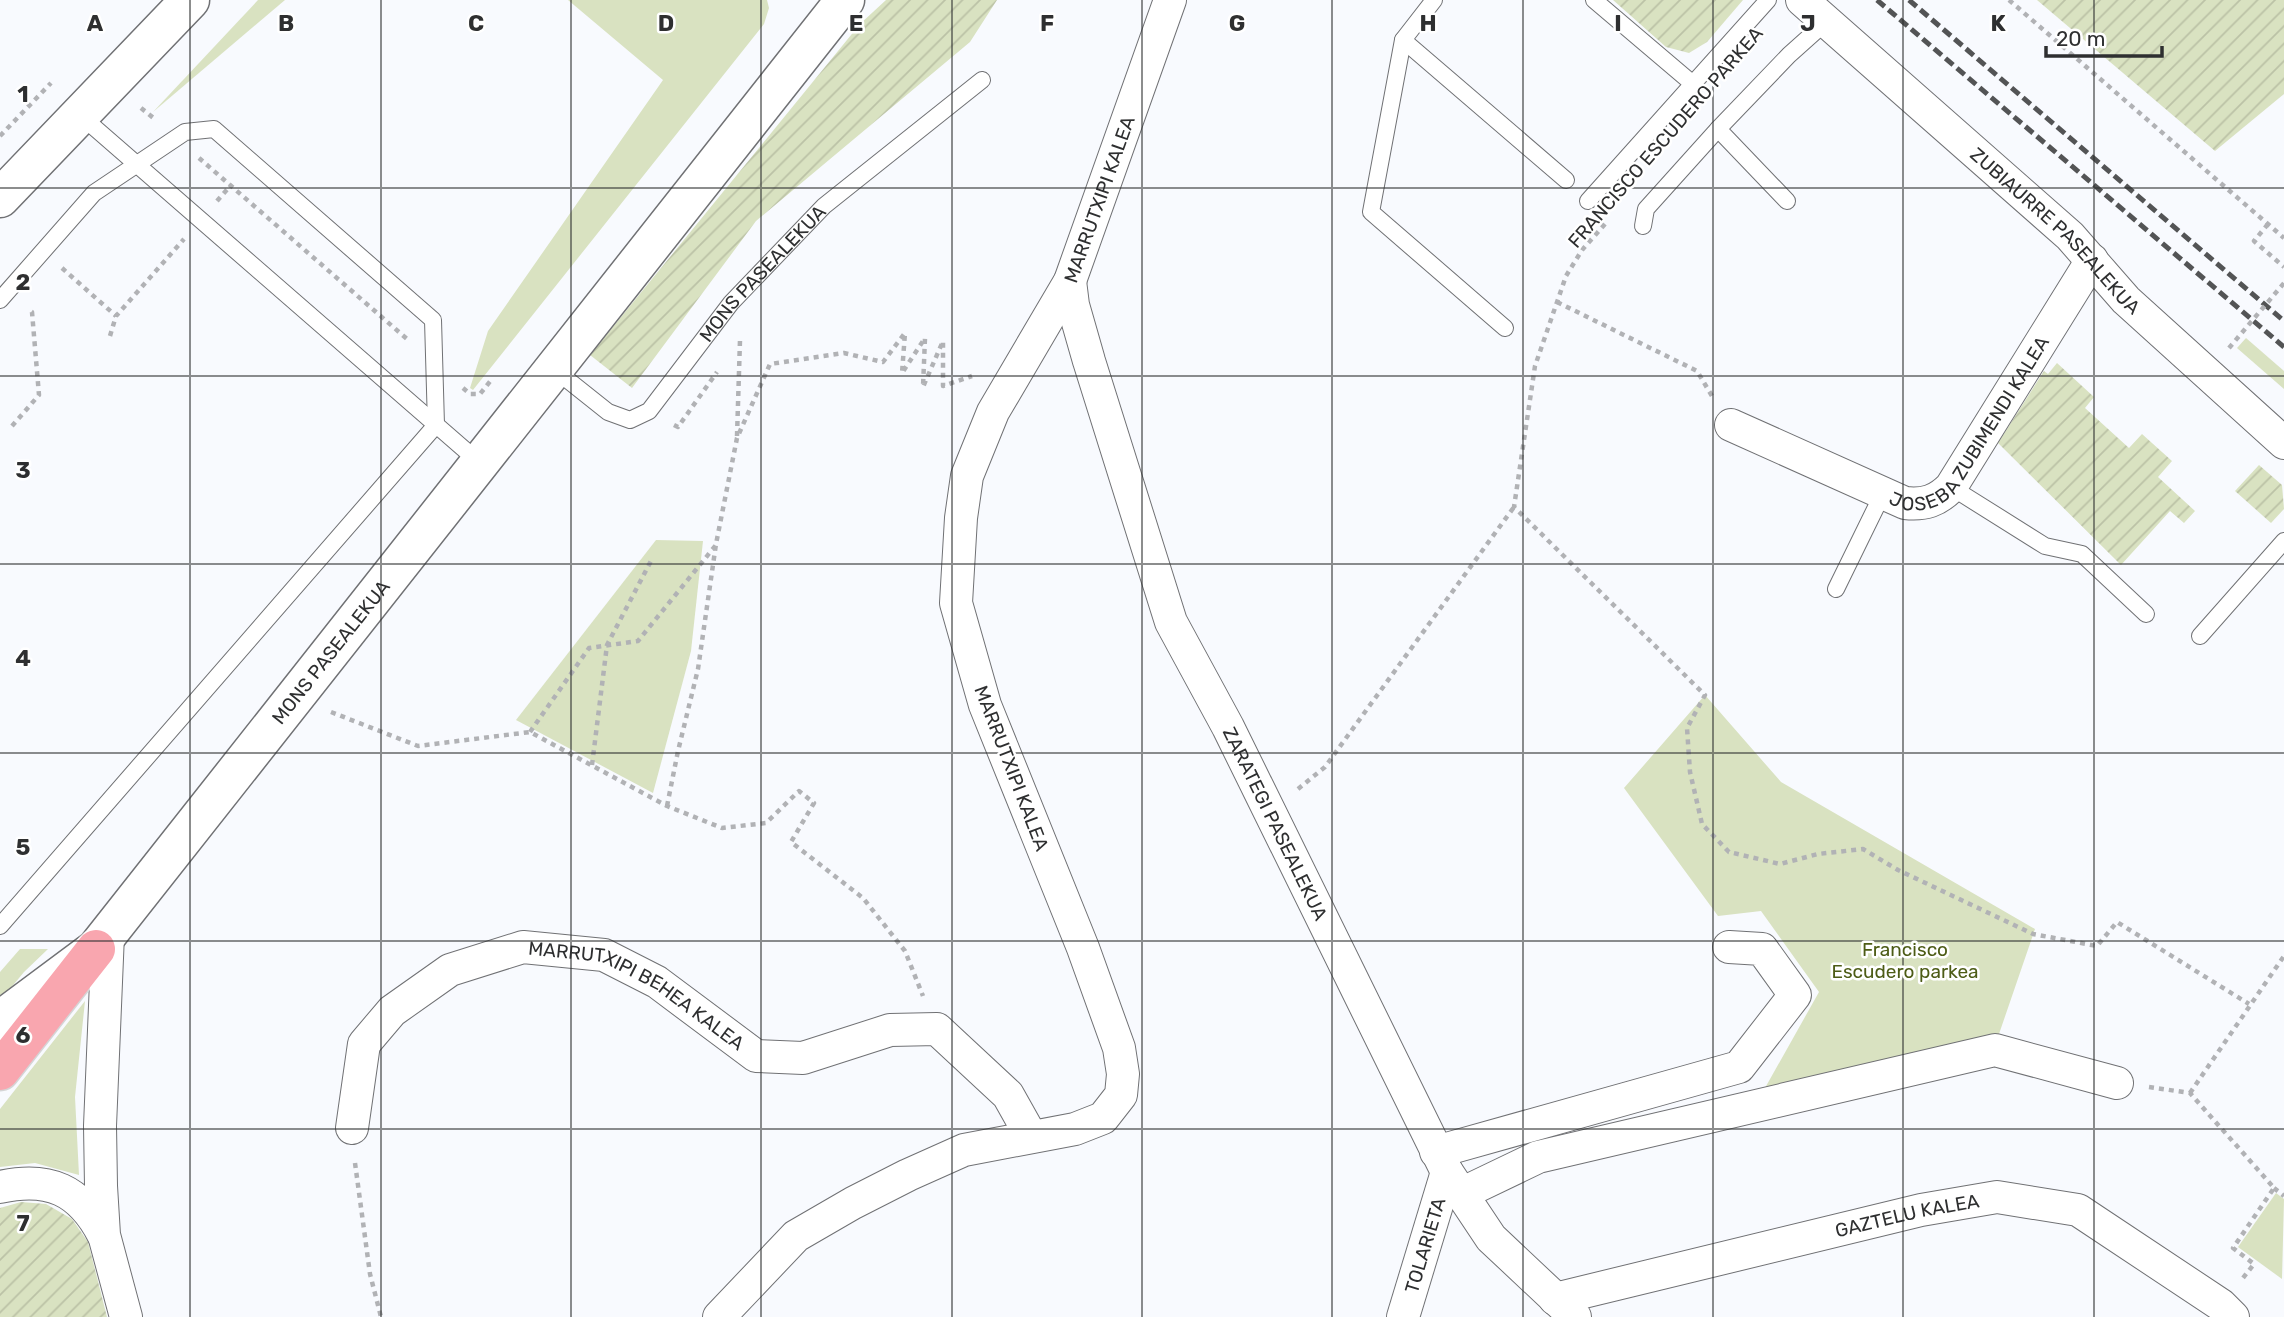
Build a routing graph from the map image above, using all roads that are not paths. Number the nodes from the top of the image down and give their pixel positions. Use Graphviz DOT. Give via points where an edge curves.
graph roads {
  1 [pos="190,0"];
  2 [pos="1170,0"];
  3 [pos="1434,0"];
  4 [pos="1594,0"];
  5 [pos="1768,0"];
  6 [pos="1802,0"];
  7 [pos="838,3"];
  8 [pos="1827,21"];
  9 [pos="1403,40"];
  10 [pos="982,80"];
  11 [pos="1693,84"];
  12 [pos="80,115"];
  13 [pos="1718,129"];
  14 [pos="136,164"];
  15 [pos="1566,180"];
  16 [pos="0,198"];
  17 [pos="1588,201"];
  18 [pos="1787,201"];
  19 [pos="1643,226"];
  20 [pos="2092,260"];
  21 [pos="1070,281"];
  22 [pos="0,300"];
  23 [pos="1505,328"];
  24 [pos="554,369"];
  25 [pos="436,425"];
  26 [pos="1731,425"];
  27 [pos="2284,443"];
  28 [pos="480,463"];
  29 [pos="1951,487"];
  30 [pos="1883,493"];
  31 [pos="2284,541"];
  32 [pos="1836,589"];
  33 [pos="2146,614"];
  34 [pos="2200,636"];
  35 [pos="0,926"];
  36 [pos="102,942"];
  37 [pos="1729,947"];
  38 [pos="0,1023"];
  39 [pos="0,1071"];
  40 [pos="2117,1083"];
  41 [pos="352,1128"];
  42 [pos="1031,1136"];
  43 [pos="1448,1173"];
  44 [pos="0,1186"];
  45 [pos="104,1235"];
  46 [pos="1565,1308"];
  47 [pos="126,1317"];
  48 [pos="719,1317"];
  49 [pos="1403,1317"];
  50 [pos="2233,1317"];
  1 -- 12 [label="main road"];
  2 -- 21 [label="street, MARRUTXIPI KALEA"];
  3 -- 9 [label="lane"];
  4 -- 11 [label="lane"];
  5 -- 11 [label="lane"];
  6 -- 8 [label="street, ZUBIAURRE PASEALEKUA"];
  7 -- 24 [label="main road, MONS PASEALEKUA"];
  8 -- 13 [label="lane"];
  8 -- 20 [label="street, ZUBIAURRE PASEALEKUA"];
  9 -- 15 [label="lane"];
  9 -- 23 [label="lane" via="1371,212"];
  10 -- 24 [label="lane, MONS PASEALEKUA" via="824,206 731,303 649,411 629,420 608,412"];
  11 -- 17 [label="lane"];
  12 -- 14 [label="lane"];
  12 -- 16 [label="main road"];
  13 -- 18 [label="lane"];
  13 -- 19 [label="lane" via="1646,209"];
  14 -- 22 [label="lane" via="94,193"];
  14 -- 25 [label="lane"];
  14 -- 25 [label="lane" via="185,132 214,129 371,265 433,320"];
  20 -- 27 [label="street, ZUBIAURRE PASEALEKUA" via="2126,300"];
  20 -- 29 [label="street, JOSEBA ZUBIMENDI KALEA"];
  21 -- 42 [label="street, MARRUTXIPI KALEA" via="993,412 967,476 956,603 985,705 1083,948 1119,1048 1123,1074 1121,1095 1103,1118 1075,1129"];
  21 -- 43 [label="street, ZARATEGI PASEALEKUA" via="1089,361 1171,622 1228,727"];
  24 -- 28 [label="main road, MONS PASEALEKUA"];
  25 -- 28 [label="lane"];
  25 -- 35 [label="lane"];
  26 -- 30 [label="street, JOSEBA ZUBIMENDI KALEA"];
  28 -- 36 [label="main road, MONS PASEALEKUA"];
  29 -- 30 [label="street, JOSEBA ZUBIMENDI KALEA" via="1931,502 1918,504"];
  29 -- 33 [label="lane" via="2045,546 2082,554"];
  30 -- 32 [label="lane"];
  31 -- 34 [label="lane"];
  36 -- 38 [label="main road, MONS PASEALEKUA"];
  36 -- 39 [label="highway"];
  36 -- 45 [label="street"];
  37 -- 43 [label="street" via="1762,949 1795,995 1739,1067"];
  40 -- 43 [label="street" via="1996,1051 1538,1157"];
  41 -- 42 [label="street, MARRUTXIPI BEHEA KALEA" via="364,1044 392,1011 450,970 523,947 604,955 657,982 756,1056 803,1058 890,1030 937,1029 1009,1095"];
  42 -- 48 [label="street, MARRUTXIPI KALEA" via="964,1150 796,1236"];
  43 -- 46 [label="street, ZARATEGI PASEALEKUA" via="1491,1238"];
  43 -- 49 [label="street, TOLARIETA"];
  44 -- 45 [label="street" via="41,1183 62,1189 80,1200"];
  45 -- 47 [label="street"];
  46 -- 50 [label="street, GAZTELU KALEA" via="1921,1210 1997,1196 2078,1210"];
}
